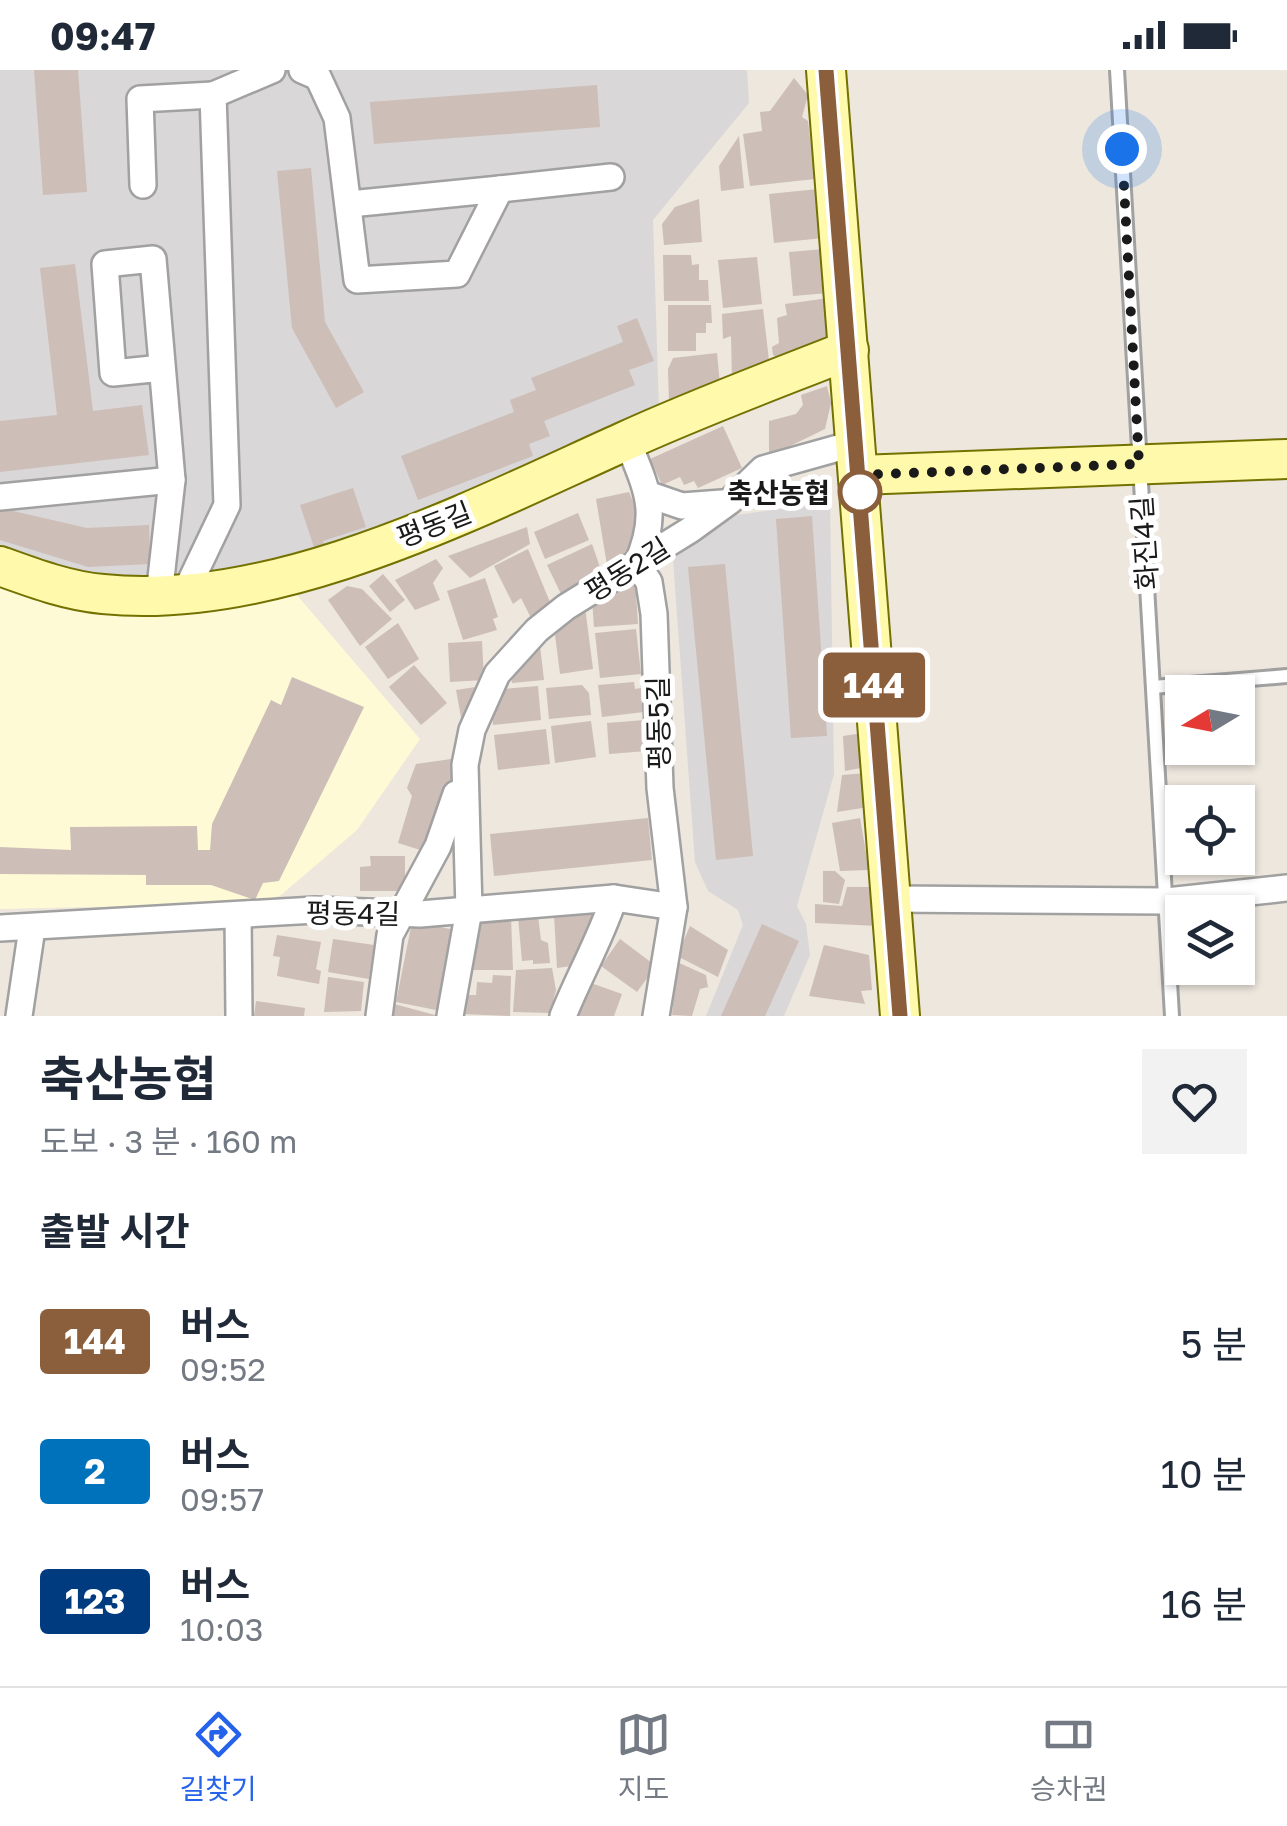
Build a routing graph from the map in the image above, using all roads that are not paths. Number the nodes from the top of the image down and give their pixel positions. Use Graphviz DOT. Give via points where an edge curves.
graph roads {
  1 [pos="272,70"];
  2 [pos="302,70"];
  3 [pos="826,70"];
  4 [pos="1118,70"];
  5 [pos="213,94"];
  6 [pos="612,177"];
  7 [pos="143,185"];
  8 [pos="500,189"];
  9 [pos="350,204"];
  10 [pos="848,350"];
  11 [pos="162,368"];
  12 [pos="627,440"];
  13 [pos="858,459"];
  14 [pos="1287,459"];
  15 [pos="1139,464"];
  16 [pos="172,480"];
  17 [pos="650,495"];
  18 [pos="0,497"];
  19 [pos="730,501"];
  20 [pos="637,564"];
  21 [pos="0,566"];
  22 [pos="172,594"];
  23 [pos="1287,676"];
  24 [pos="1153,687"];
  25 [pos="465,765"];
  26 [pos="1287,888"];
  27 [pos="1167,895"];
  28 [pos="1222,895"];
  29 [pos="614,898"];
  30 [pos="890,898"];
  31 [pos="1165,901"];
  32 [pos="674,907"];
  33 [pos="469,910"];
  34 [pos="397,914"];
  35 [pos="238,915"];
  36 [pos="0,928"];
  37 [pos="32,928"];
  38 [pos="1171,985"];
  39 [pos="19,1016"];
  40 [pos="239,1016"];
  41 [pos="379,1016"];
  42 [pos="450,1016"];
  43 [pos="563,1016"];
  44 [pos="656,1016"];
  45 [pos="900,1016"];
  46 [pos="1172,1016"];
  1 -- 5 [label="street"];
  2 -- 9 [label="street" via="318,77 336,118"];
  3 -- 10 [label="street"];
  4 -- 15 [label="lane, 화진4길"];
  5 -- 7 [label="street" via="140,100"];
  5 -- 22 [label="street" via="227,505"];
  6 -- 8 [label="street"];
  8 -- 9 [label="street"];
  8 -- 9 [label="street" via="456,274 358,280"];
  10 -- 12 [label="street, 평동길"];
  10 -- 13 [label="street"];
  11 -- 11 [label="street" via="153,259 105,264 113,373"];
  11 -- 16 [label="street"];
  12 -- 17 [label="street"];
  12 -- 22 [label="street, 평동길" via="452,519 284,580"];
  13 -- 15 [label="street"];
  13 -- 19 [label="street, 평동2길" via="763,469"];
  13 -- 30 [label="street"];
  14 -- 15 [label="street"];
  15 -- 24 [label="lane, 화진4길"];
  16 -- 18 [label="street"];
  16 -- 22 [label="street"];
  17 -- 19 [label="street" via="682,506"];
  17 -- 20 [label="street" via="650,536"];
  19 -- 20 [label="street, 평동2길"];
  20 -- 25 [label="street, 평동2길" via="566,607 511,656 482,702"];
  20 -- 32 [label="street, 평동5길" via="649,582 654,614 660,788"];
  21 -- 22 [label="street, 평동길" via="98,594"];
  23 -- 24 [label="lane"];
  24 -- 27 [label="lane, 화진4길"];
  25 -- 33 [label="street, 평동2길"];
  25 -- 34 [label="street, 평동2길" via="438,846"];
  26 -- 28 [label="street"];
  29 -- 32 [label="street, 평동4길"];
  29 -- 33 [label="street, 평동4길"];
  29 -- 43 [label="street"];
  30 -- 31 [label="street"];
  30 -- 45 [label="street"];
  32 -- 44 [label="street, 평동5길"];
  33 -- 34 [label="street, 평동4길"];
  33 -- 42 [label="street, 평동2길"];
  34 -- 35 [label="street, 평동4길"];
  34 -- 41 [label="street, 평동2길"];
  35 -- 37 [label="street, 평동4길"];
  35 -- 40 [label="street"];
  36 -- 37 [label="street, 평동4길"];
  37 -- 39 [label="street"];
  38 -- 46 [label="lane, 화진4길"];
}
